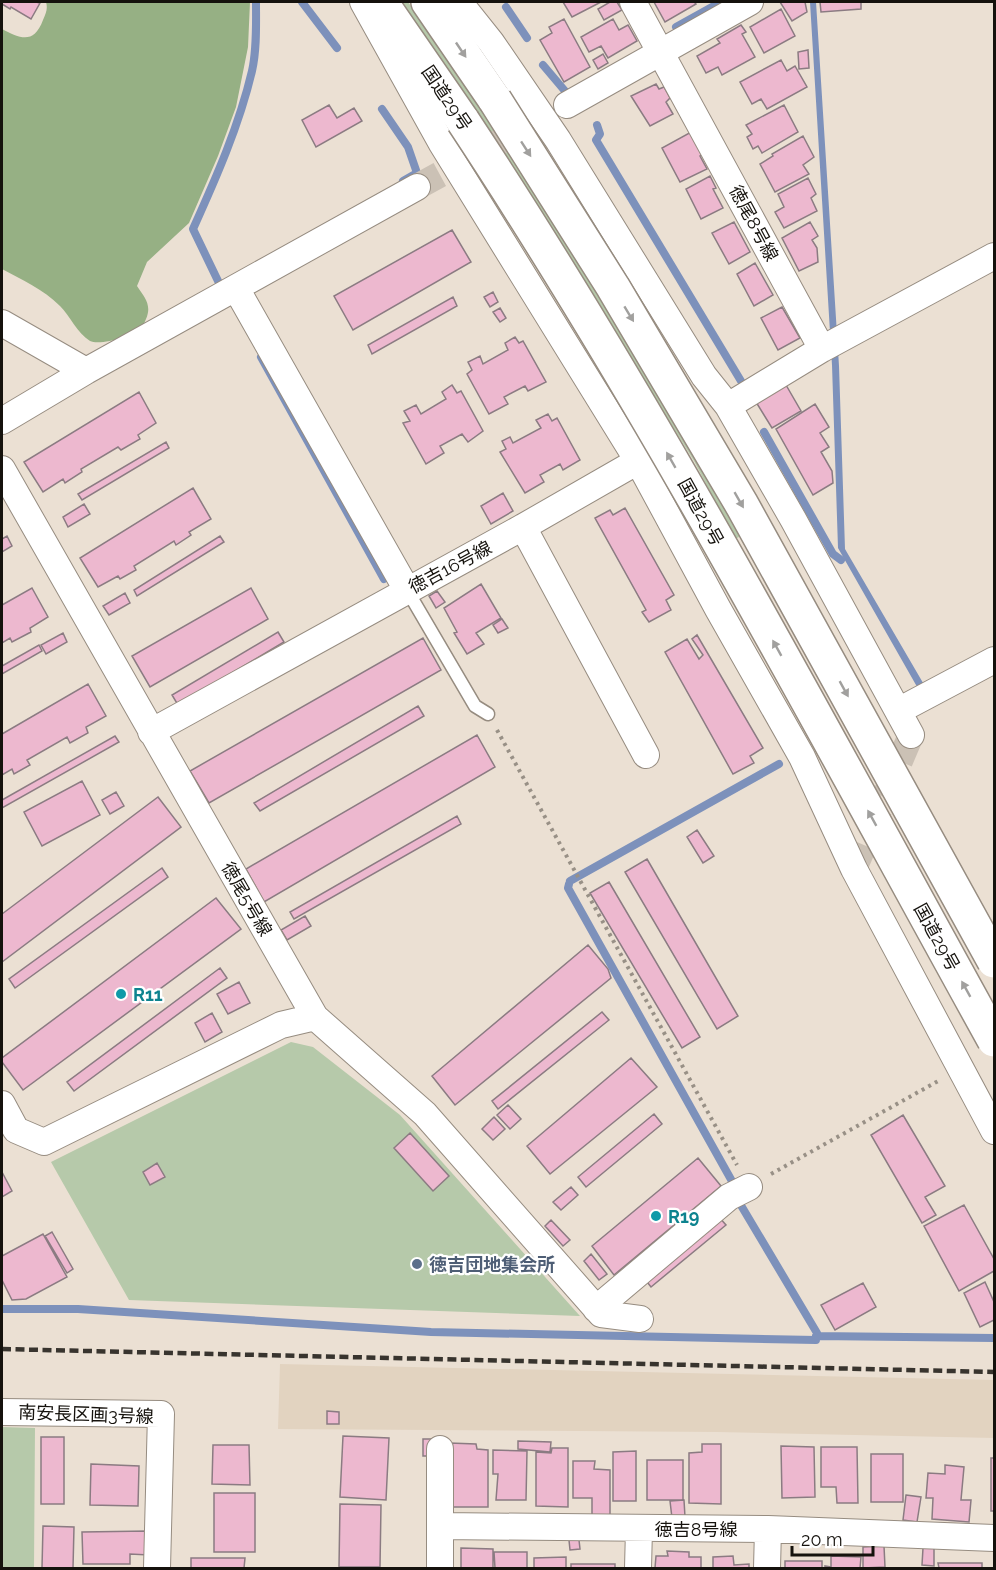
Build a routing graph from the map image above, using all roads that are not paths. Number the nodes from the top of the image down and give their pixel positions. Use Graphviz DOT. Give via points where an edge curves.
graph roads {
  1 [pos="363,2"];
  2 [pos="381,2"];
  3 [pos="428,2"];
  4 [pos="459,2"];
  5 [pos="633,2"];
  6 [pos="750,2"];
  7 [pos="662,52"];
  8 [pos="567,105"];
  9 [pos="417,187"];
  10 [pos="994,256"];
  11 [pos="236,288"];
  12 [pos="2,323"];
  13 [pos="822,348"];
  14 [pos="86,371"];
  15 [pos="728,406"];
  16 [pos="2,421"];
  17 [pos="638,461"];
  18 [pos="2,469"];
  19 [pos="523,527"];
  20 [pos="407,590"];
  21 [pos="994,660"];
  22 [pos="898,711"];
  23 [pos="488,714"];
  24 [pos="151,732"];
  25 [pos="911,735"];
  26 [pos="646,755"];
  27 [pos="994,961"];
  28 [pos="315,1017"];
  29 [pos="994,1040"];
  30 [pos="2,1104"];
  31 [pos="994,1131"];
  32 [pos="748,1187"];
  33 [pos="596,1309"];
  34 [pos="640,1319"];
  35 [pos="2,1412"];
  36 [pos="440,1449"];
  37 [pos="440,1526"];
  38 [pos="639,1529"];
  39 [pos="768,1529"];
  40 [pos="994,1538"];
  41 [pos="157,1569"];
  42 [pos="440,1569"];
  43 [pos="638,1569"];
  44 [pos="767,1569"];
  1 -- 17 [label="street" via="442,144"];
  29 -- 2 [label="highway, 国道29号, one-way, bridge" via="669,455 549,255"];
  3 -- 27 [label="highway, one-way, bridge" via="613,287 742,505"];
  4 -- 15 [label="street" via="558,140 704,376"];
  5 -- 7 [label="street, 徳尾8号線"];
  6 -- 7 [label="street"];
  7 -- 8 [label="street"];
  7 -- 13 [label="street, 徳尾8号線"];
  9 -- 11 [label="street"];
  10 -- 13 [label="street"];
  11 -- 14 [label="street"];
  11 -- 20 [label="street"];
  12 -- 14 [label="street"];
  13 -- 15 [label="street"];
  14 -- 16 [label="street"];
  15 -- 22 [label="street"];
  17 -- 19 [label="street, 徳吉16号線"];
  17 -- 31 [label="street" via="802,757 854,869"];
  18 -- 24 [label="street, 徳尾5号線"];
  19 -- 20 [label="street, 徳吉16号線"];
  19 -- 26 [label="street"];
  20 -- 23 [label="lane" via="475,706"];
  20 -- 24 [label="street, 徳吉16号線"];
  21 -- 22 [label="street"];
  22 -- 25 [label="street"];
  24 -- 28 [label="street, 徳尾5号線"];
  28 -- 30 [label="street" via="281,1025 44,1142 16,1130"];
  28 -- 33 [label="street, 徳尾5号線" via="425,1114"];
  32 -- 33 [label="street" via="729,1197"];
  33 -- 34 [label="street" via="601,1314"];
  35 -- 41 [label="street, 南安長区画3号線" via="161,1414"];
  36 -- 37 [label="street"];
  37 -- 38 [label="street, 徳吉8号線"];
  37 -- 42 [label="street"];
  38 -- 39 [label="street, 徳吉8号線"];
  38 -- 43 [label="street"];
  39 -- 40 [label="street, 徳吉8号線"];
  39 -- 44 [label="street"];
}
